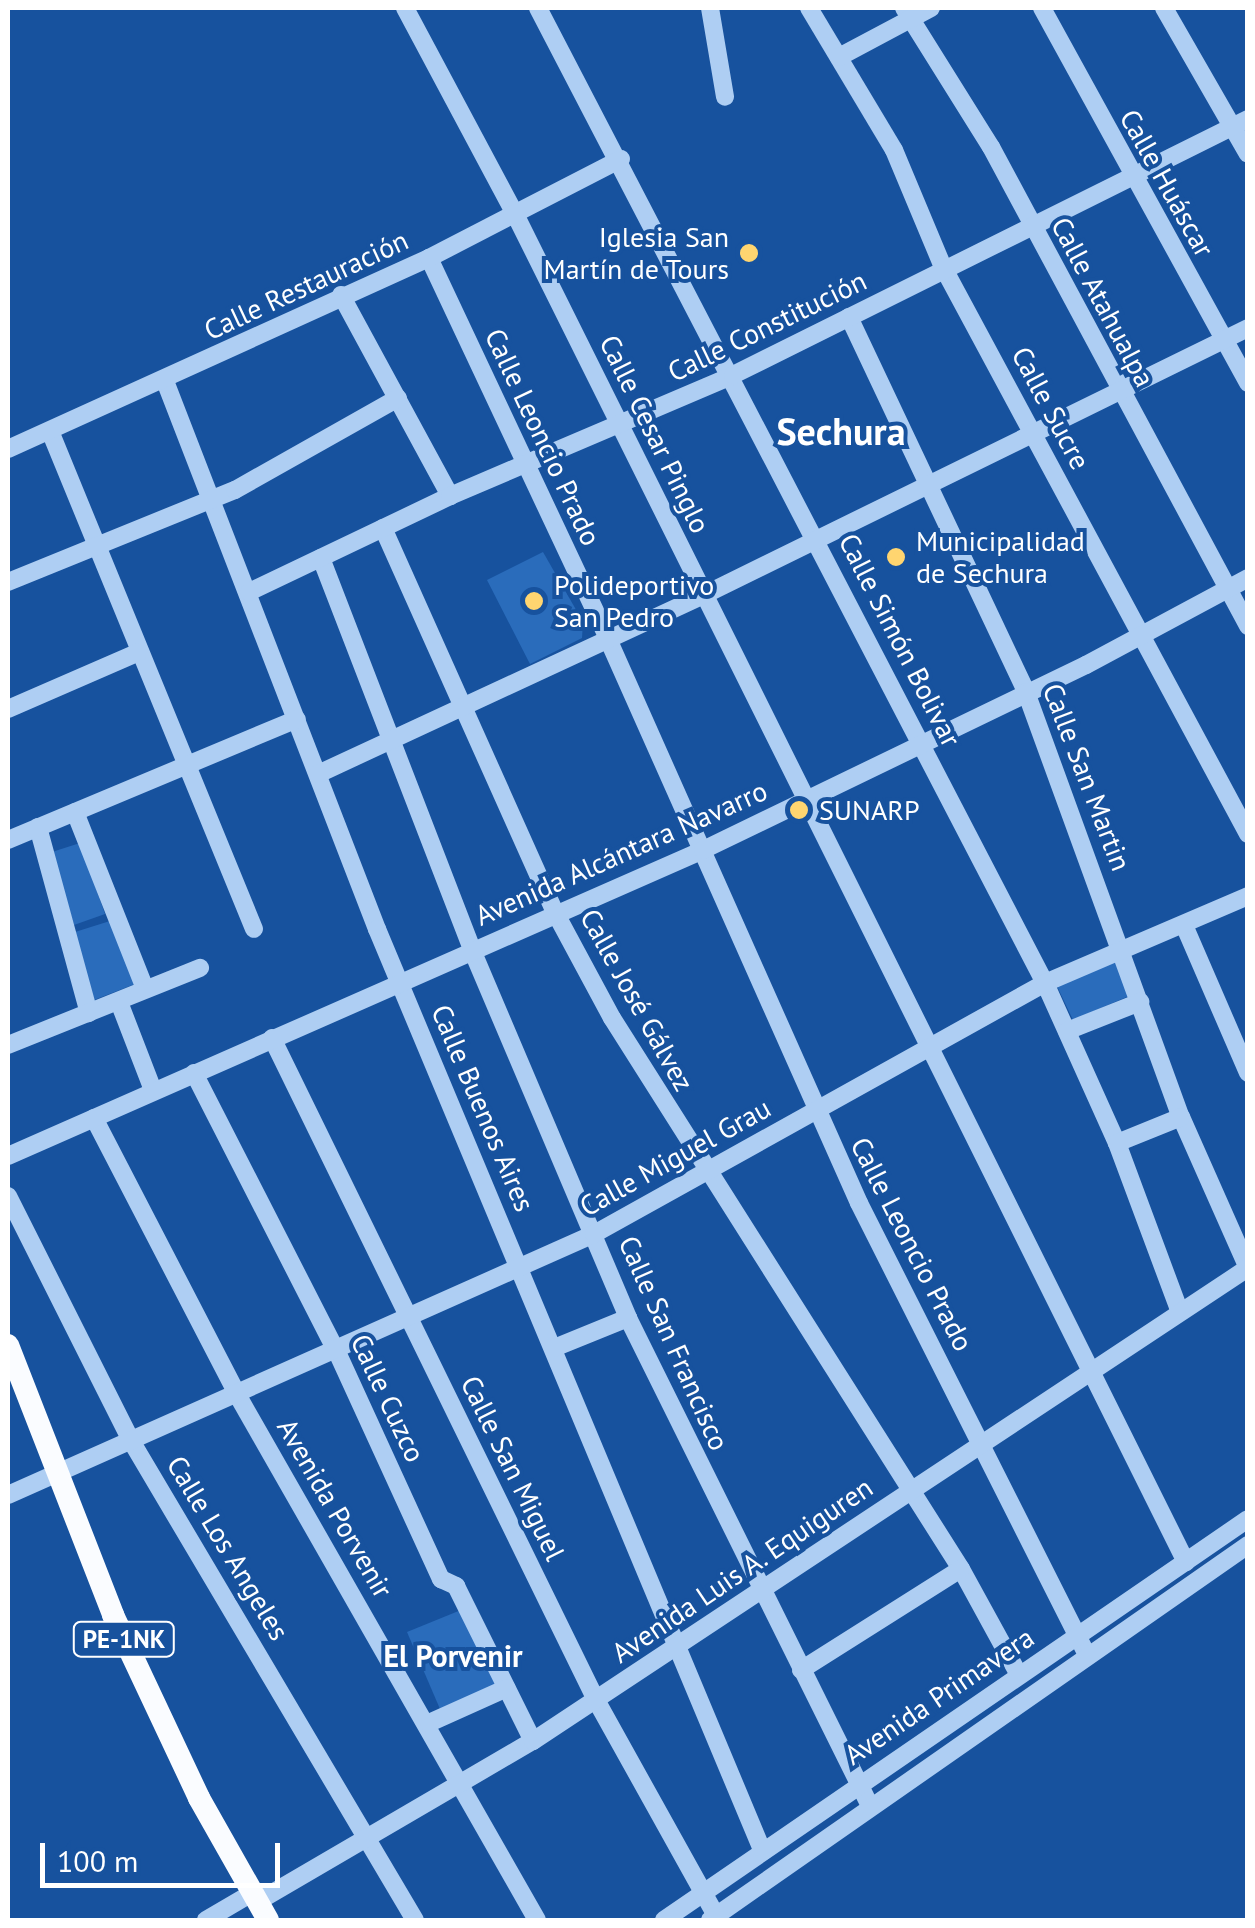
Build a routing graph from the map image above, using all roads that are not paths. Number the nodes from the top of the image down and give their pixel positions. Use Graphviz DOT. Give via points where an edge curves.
graph roads {
  1 [pos="405,8"];
  2 [pos="538,8"];
  3 [pos="710,8"];
  4 [pos="809,8"];
  5 [pos="931,8"];
  6 [pos="1042,8"];
  7 [pos="1164,8"];
  8 [pos="907,14"];
  9 [pos="839,56"];
  10 [pos="725,97"];
  11 [pos="1240,123"];
  12 [pos="1248,154"];
  13 [pos="621,159"];
  14 [pos="1130,175"];
  15 [pos="515,214"];
  16 [pos="1030,224"];
  17 [pos="428,258"];
  18 [pos="943,267"];
  19 [pos="341,295"];
  20 [pos="849,317"];
  21 [pos="1248,328"];
  22 [pos="1224,340"];
  23 [pos="733,375"];
  24 [pos="165,381"];
  25 [pos="1248,383"];
  26 [pos="1120,395"];
  27 [pos="398,398"];
  28 [pos="622,427"];
  29 [pos="50,432"];
  30 [pos="1034,435"];
  31 [pos="8,448"];
  32 [pos="525,464"];
  33 [pos="930,484"];
  34 [pos="450,496"];
  35 [pos="215,499"];
  36 [pos="383,528"];
  37 [pos="818,538"];
  38 [pos="95,544"];
  39 [pos="321,558"];
  40 [pos="1248,578"];
  41 [pos="8,582"];
  42 [pos="1226,589"];
  43 [pos="249,592"];
  44 [pos="704,594"];
  45 [pos="1248,626"];
  46 [pos="1141,636"];
  47 [pos="608,639"];
  48 [pos="138,652"];
  49 [pos="1026,692"];
  50 [pos="8,709"];
  51 [pos="461,709"];
  52 [pos="297,719"];
  53 [pos="390,739"];
  54 [pos="919,741"];
  55 [pos="188,764"];
  56 [pos="318,774"];
  57 [pos="804,799"];
  58 [pos="75,812"];
  59 [pos="38,828"];
  60 [pos="1248,834"];
  61 [pos="8,840"];
  62 [pos="704,850"];
  63 [pos="1248,896"];
  64 [pos="556,914"];
  65 [pos="1184,925"];
  66 [pos="254,930"];
  67 [pos="1120,948"];
  68 [pos="472,950"];
  69 [pos="200,968"];
  70 [pos="400,982"];
  71 [pos="1045,984"];
  72 [pos="145,989"];
  73 [pos="119,1002"];
  74 [pos="1140,1002"];
  75 [pos="89,1014"];
  76 [pos="1067,1031"];
  77 [pos="272,1038"];
  78 [pos="8,1045"];
  79 [pos="928,1050"];
  80 [pos="194,1073"];
  81 [pos="1248,1073"];
  82 [pos="153,1090"];
  83 [pos="816,1111"];
  84 [pos="1181,1116"];
  85 [pos="94,1118"];
  86 [pos="1117,1143"];
  87 [pos="8,1156"];
  88 [pos="707,1173"];
  89 [pos="8,1196"];
  90 [pos="594,1234"];
  91 [pos="522,1268"];
  92 [pos="1247,1268"];
  93 [pos="1180,1312"];
  94 [pos="628,1318"];
  95 [pos="409,1319"];
  96 [pos="8,1345"];
  97 [pos="554,1348"];
  98 [pos="337,1352"];
  99 [pos="12,1369"];
  100 [pos="1090,1372"];
  101 [pos="238,1396"];
  102 [pos="982,1442"];
  103 [pos="133,1444"];
  104 [pos="56,1474"];
  105 [pos="911,1490"];
  106 [pos="8,1495"];
  107 [pos="1248,1519"];
  108 [pos="1248,1545"];
  109 [pos="1186,1562"];
  110 [pos="961,1570"];
  111 [pos="762,1592"];
  112 [pos="1077,1634"];
  113 [pos="676,1648"];
  114 [pos="1087,1655"];
  115 [pos="801,1670"];
  116 [pos="1020,1676"];
  117 [pos="507,1688"];
  118 [pos="596,1700"];
  119 [pos="429,1723"];
  120 [pos="533,1741"];
  121 [pos="459,1779"];
  122 [pos="859,1784"];
  123 [pos="870,1806"];
  124 [pos="367,1834"];
  125 [pos="763,1852"];
  126 [pos="702,1894"];
  127 [pos="259,1905"];
  128 [pos="713,1918"];
  129 [pos="206,1920"];
  130 [pos="415,1920"];
  131 [pos="537,1920"];
  132 [pos="664,1920"];
  1 -- 15 [label="street, Calle Cesar Pinglo"];
  2 -- 13 [label="street, Calle Simón Bolivar"];
  3 -- 10 [label="street"];
  4 -- 9 [label="street, Calle Sucre"];
  5 -- 8 [label="street"];
  6 -- 14 [label="street, Calle Huáscar"];
  7 -- 11 [label="street"];
  8 -- 9 [label="street"];
  8 -- 16 [label="street, Calle Atahualpa" via="991,147"];
  9 -- 18 [label="street, Calle Sucre" via="894,150"];
  11 -- 12 [label="street"];
  11 -- 14 [label="street, Calle Constitución"];
  13 -- 15 [label="street, Calle Restauración"];
  13 -- 23 [label="street, Calle Simón Bolivar"];
  14 -- 16 [label="street, Calle Constitución"];
  14 -- 22 [label="street, Calle Huáscar"];
  15 -- 17 [label="street, Calle Restauración"];
  15 -- 28 [label="street, Calle Cesar Pinglo"];
  16 -- 18 [label="street, Calle Constitución"];
  16 -- 26 [label="street, Calle Atahualpa"];
  17 -- 19 [label="street, Calle Restauración"];
  17 -- 32 [label="street, Calle Leoncio Prado"];
  18 -- 20 [label="street, Calle Constitución"];
  18 -- 30 [label="street, Calle Sucre"];
  19 -- 24 [label="street, Calle Restauración"];
  19 -- 27 [label="street"];
  20 -- 23 [label="street, Calle Constitución"];
  20 -- 33 [label="street, Calle San Martin"];
  21 -- 22 [label="street"];
  22 -- 25 [label="street, Calle Huáscar"];
  22 -- 26 [label="street"];
  23 -- 28 [label="street, Calle Constitución"];
  23 -- 37 [label="street, Calle Simón Bolivar"];
  24 -- 29 [label="street, Calle Restauración"];
  24 -- 35 [label="street, Calle Buenos Aires"];
  26 -- 30 [label="street"];
  26 -- 42 [label="street, Calle Atahualpa"];
  27 -- 34 [label="street"];
  27 -- 35 [label="street"];
  28 -- 32 [label="street, Calle Constitución"];
  28 -- 44 [label="street, Calle Cesar Pinglo"];
  29 -- 31 [label="street, Calle Restauración"];
  29 -- 38 [label="street"];
  30 -- 33 [label="street"];
  30 -- 46 [label="street, Calle Sucre"];
  32 -- 34 [label="street, Calle Constitución"];
  32 -- 47 [label="street, Calle Leoncio Prado"];
  33 -- 37 [label="street"];
  33 -- 49 [label="street, Calle San Martin"];
  34 -- 36 [label="street, Calle Constitución"];
  35 -- 38 [label="street"];
  35 -- 43 [label="street, Calle Buenos Aires"];
  36 -- 39 [label="street, Calle Constitución"];
  36 -- 51 [label="street, Calle José Gálvez"];
  37 -- 44 [label="street"];
  37 -- 54 [label="street, Calle Simón Bolivar"];
  38 -- 41 [label="street"];
  38 -- 48 [label="street"];
  39 -- 43 [label="street, Calle Constitución"];
  39 -- 53 [label="street, Calle San Francisco"];
  40 -- 42 [label="street, Avenida Alcántara Navarro"];
  42 -- 45 [label="street, Calle Atahualpa"];
  42 -- 46 [label="street, Avenida Alcántara Navarro"];
  43 -- 52 [label="street, Calle Buenos Aires"];
  44 -- 47 [label="street"];
  44 -- 57 [label="street, Calle Cesar Pinglo"];
  46 -- 49 [label="street, Avenida Alcántara Navarro"];
  46 -- 60 [label="street, Calle Sucre"];
  47 -- 51 [label="street"];
  47 -- 62 [label="street, Calle Leoncio Prado"];
  48 -- 50 [label="street"];
  48 -- 55 [label="street"];
  49 -- 54 [label="street, Avenida Alcántara Navarro"];
  49 -- 67 [label="street, Calle San Martin"];
  51 -- 53 [label="street"];
  51 -- 64 [label="street, Calle José Gálvez"];
  52 -- 55 [label="street"];
  52 -- 56 [label="street, Calle Buenos Aires"];
  53 -- 56 [label="street"];
  53 -- 68 [label="street, Calle San Francisco"];
  54 -- 57 [label="street, Avenida Alcántara Navarro"];
  54 -- 71 [label="street, Calle Simón Bolivar"];
  55 -- 58 [label="street"];
  55 -- 66 [label="street"];
  56 -- 70 [label="street, Calle Buenos Aires"];
  57 -- 62 [label="street, Avenida Alcántara Navarro"];
  57 -- 79 [label="street, Calle Cesar Pinglo"];
  58 -- 59 [label="street"];
  58 -- 72 [label="street"];
  59 -- 61 [label="street"];
  59 -- 75 [label="street"];
  62 -- 64 [label="street, Avenida Alcántara Navarro"];
  62 -- 83 [label="street, Calle Leoncio Prado"];
  63 -- 65 [label="street, Calle Miguel Grau"];
  64 -- 68 [label="street, Avenida Alcántara Navarro"];
  64 -- 88 [label="street, Calle José Gálvez"];
  65 -- 67 [label="street, Calle Miguel Grau"];
  65 -- 81 [label="street"];
  67 -- 71 [label="street, Calle Miguel Grau"];
  67 -- 74 [label="street, Calle San Martin"];
  68 -- 70 [label="street, Avenida Alcántara Navarro"];
  68 -- 90 [label="street, Calle San Francisco"];
  69 -- 72 [label="street"];
  70 -- 77 [label="street, Avenida Alcántara Navarro"];
  70 -- 91 [label="street, Calle Buenos Aires"];
  71 -- 76 [label="street, Calle Simón Bolivar"];
  71 -- 79 [label="street, Calle Miguel Grau"];
  72 -- 73 [label="street"];
  73 -- 75 [label="street"];
  73 -- 82 [label="street"];
  74 -- 76 [label="street"];
  74 -- 84 [label="street, Calle San Martin"];
  75 -- 78 [label="street"];
  76 -- 86 [label="street, Calle Simón Bolivar"];
  77 -- 80 [label="street, Avenida Alcántara Navarro"];
  77 -- 95 [label="street, Calle San Miguel"];
  79 -- 83 [label="street, Calle Miguel Grau"];
  79 -- 100 [label="street, Calle Cesar Pinglo"];
  80 -- 82 [label="street, Avenida Alcántara Navarro"];
  80 -- 98 [label="street, Calle Cuzco"];
  82 -- 85 [label="street, Avenida Alcántara Navarro"];
  83 -- 88 [label="street, Calle Miguel Grau"];
  83 -- 102 [label="street, Calle Leoncio Prado"];
  84 -- 86 [label="street"];
  84 -- 92 [label="street, Calle San Martin"];
  85 -- 87 [label="street, Avenida Alcántara Navarro"];
  85 -- 101 [label="street, Avenida Porvenir"];
  86 -- 93 [label="street, Calle Simón Bolivar"];
  88 -- 90 [label="street, Calle Miguel Grau"];
  88 -- 105 [label="street, Calle José Gálvez"];
  89 -- 103 [label="street, Calle Los Angeles"];
  90 -- 91 [label="street, Calle Miguel Grau"];
  90 -- 94 [label="street, Calle San Francisco"];
  91 -- 95 [label="street, Calle Miguel Grau"];
  91 -- 97 [label="street, Calle Buenos Aires"];
  92 -- 93 [label="street, Avenida Luis A. Equiguren"];
  93 -- 100 [label="street, Avenida Luis A. Equiguren"];
  94 -- 97 [label="street"];
  94 -- 111 [label="street, Calle San Francisco"];
  95 -- 98 [label="street, Calle Miguel Grau"];
  95 -- 118 [label="street, Calle San Miguel"];
  96 -- 99 [label="main road, PE-1NK"];
  97 -- 113 [label="street, Calle Buenos Aires"];
  98 -- 101 [label="street, Calle Miguel Grau"];
  98 -- 117 [label="street, Calle Cuzco" via="442,1579 456,1586"];
  99 -- 104 [label="main road, PE-1NK"];
  100 -- 102 [label="street, Avenida Luis A. Equiguren"];
  100 -- 109 [label="street, Calle Cesar Pinglo"];
  101 -- 103 [label="street, Calle Miguel Grau"];
  101 -- 119 [label="street, Avenida Porvenir"];
  102 -- 105 [label="street, Avenida Luis A. Equiguren"];
  102 -- 112 [label="street, Calle Leoncio Prado"];
  103 -- 104 [label="street, Calle Miguel Grau"];
  103 -- 124 [label="street, Calle Los Angeles"];
  104 -- 106 [label="street, Calle Miguel Grau"];
  104 -- 127 [label="main road, PE-1NK" via="156,1710"];
  105 -- 110 [label="street, Calle José Gálvez"];
  105 -- 111 [label="street, Avenida Luis A. Equiguren"];
  107 -- 109 [label="street, Avenida Primavera"];
  108 -- 114 [label="street, Avenida Primavera"];
  109 -- 112 [label="street, Avenida Primavera"];
  110 -- 115 [label="street"];
  110 -- 116 [label="street, Calle José Gálvez"];
  111 -- 113 [label="street, Avenida Luis A. Equiguren"];
  111 -- 115 [label="street, Calle San Francisco"];
  112 -- 114 [label="street, Calle Leoncio Prado"];
  112 -- 116 [label="street, Avenida Primavera"];
  113 -- 118 [label="street, Avenida Luis A. Equiguren"];
  113 -- 125 [label="street, Calle Buenos Aires"];
  114 -- 123 [label="street, Avenida Primavera"];
  115 -- 122 [label="street, Calle San Francisco"];
  116 -- 122 [label="street, Avenida Primavera"];
  117 -- 119 [label="street"];
  117 -- 120 [label="street, Calle Cuzco"];
  118 -- 120 [label="street, Avenida Luis A. Equiguren"];
  118 -- 126 [label="street, Calle San Miguel"];
  119 -- 121 [label="street, Avenida Porvenir"];
  120 -- 121 [label="street, Avenida Luis A. Equiguren"];
  121 -- 124 [label="street, Avenida Luis A. Equiguren"];
  121 -- 131 [label="street, Avenida Porvenir"];
  122 -- 123 [label="street, Calle San Francisco"];
  122 -- 125 [label="street, Avenida Primavera"];
  123 -- 128 [label="street, Avenida Primavera"];
  124 -- 127 [label="street, Avenida Luis A. Equiguren"];
  124 -- 130 [label="street, Calle Los Angeles"];
  125 -- 126 [label="street, Avenida Primavera"];
  126 -- 128 [label="street, Calle San Miguel"];
  126 -- 132 [label="street, Avenida Primavera"];
  127 -- 129 [label="street, Avenida Luis A. Equiguren"];
}
